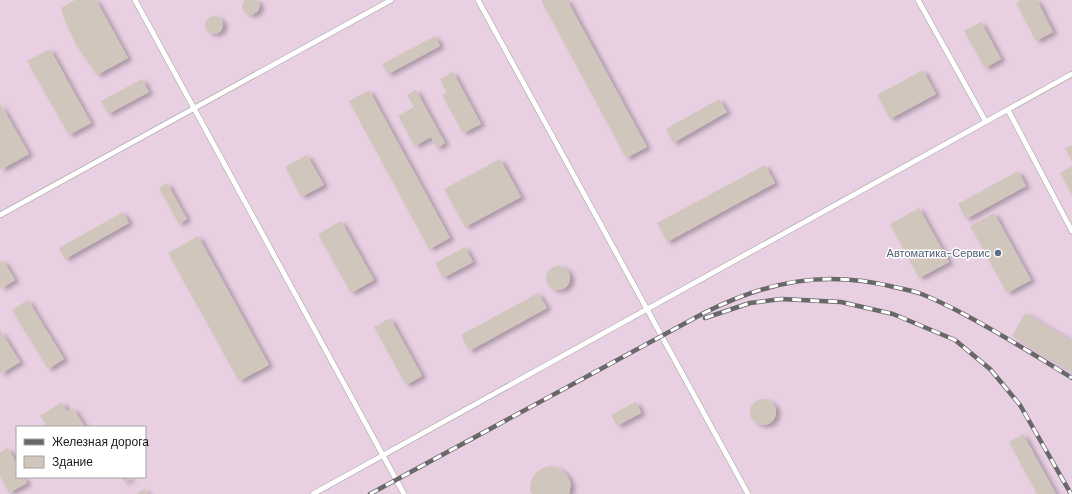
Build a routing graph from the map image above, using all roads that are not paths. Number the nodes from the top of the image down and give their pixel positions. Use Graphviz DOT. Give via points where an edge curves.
graph roads {
  1 [pos="135,0"];
  2 [pos="391,0"];
  3 [pos="478,0"];
  4 [pos="918,0"];
  5 [pos="1072,74"];
  6 [pos="194,109"];
  7 [pos="1008,110"];
  8 [pos="986,122"];
  9 [pos="0,215"];
  10 [pos="1072,231"];
  11 [pos="647,309"];
  12 [pos="383,455"];
  13 [pos="314,494"];
  14 [pos="404,494"];
  15 [pos="748,494"];
  1 -- 6 [label="lane"];
  2 -- 6 [label="lane"];
  3 -- 11 [label="lane"];
  4 -- 8 [label="lane"];
  5 -- 7 [label="lane"];
  6 -- 9 [label="lane"];
  6 -- 12 [label="lane"];
  7 -- 8 [label="lane"];
  7 -- 10 [label="lane"];
  8 -- 11 [label="lane"];
  11 -- 12 [label="lane"];
  11 -- 15 [label="lane"];
  12 -- 13 [label="lane"];
  12 -- 14 [label="lane"];
}
